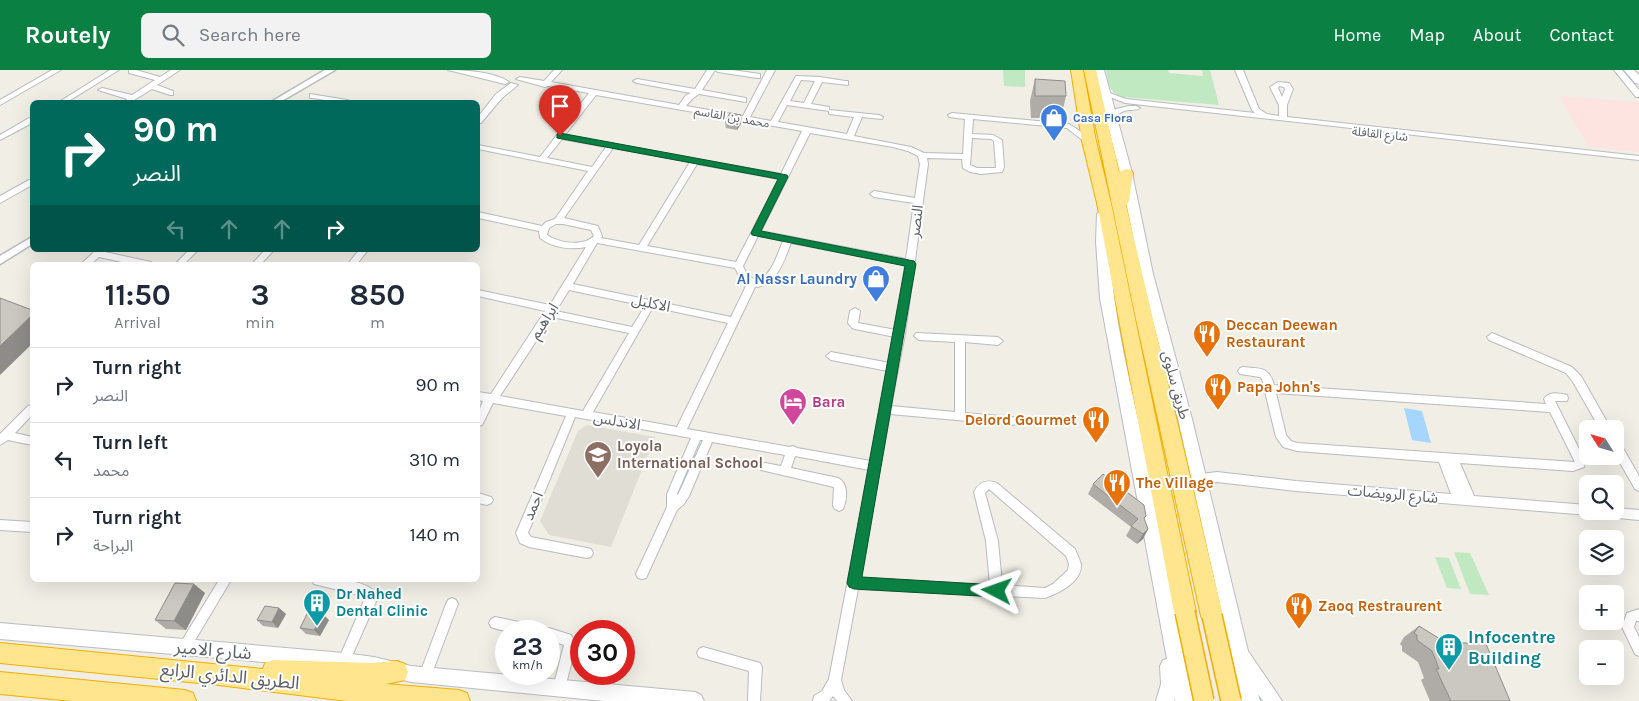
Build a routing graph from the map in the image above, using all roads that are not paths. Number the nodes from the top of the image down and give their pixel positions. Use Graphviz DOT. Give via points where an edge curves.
graph roads {
  1 [pos="57,70"];
  2 [pos="114,70"];
  3 [pos="176,70"];
  4 [pos="323,70"];
  5 [pos="331,70"];
  6 [pos="452,70"];
  7 [pos="475,70"];
  8 [pos="554,70"];
  9 [pos="558,70"];
  10 [pos="711,70"];
  11 [pos="718,70"];
  12 [pos="771,70"];
  13 [pos="1077,70"];
  14 [pos="1090,70"];
  15 [pos="1099,70"];
  16 [pos="1240,70"];
  17 [pos="1618,70"];
  18 [pos="1629,70"];
  19 [pos="1636,70"];
  20 [pos="132,71"];
  21 [pos="1639,73"];
  22 [pos="757,76"];
  23 [pos="820,79"];
  24 [pos="161,80"];
  25 [pos="637,81"];
  26 [pos="516,82"];
  27 [pos="1639,82"];
  28 [pos="505,83"];
  29 [pos="844,83"];
  30 [pos="543,84"];
  31 [pos="152,86"];
  32 [pos="102,90"];
  33 [pos="696,92"];
  34 [pos="170,93"];
  35 [pos="593,93"];
  36 [pos="1104,93"];
  37 [pos="1639,95"];
  38 [pos="313,96"];
  39 [pos="499,96"];
  40 [pos="66,100"];
  41 [pos="130,100"];
  42 [pos="270,100"];
  43 [pos="278,100"];
  44 [pos="336,100"];
  45 [pos="743,100"];
  46 [pos="0,103"];
  47 [pos="786,103"];
  48 [pos="1252,103"];
  49 [pos="1283,104"];
  50 [pos="1122,105"];
  51 [pos="806,106"];
  52 [pos="681,108"];
  53 [pos="691,110"];
  54 [pos="859,115"];
  55 [pos="952,115"];
  56 [pos="1249,115"];
  57 [pos="969,116"];
  58 [pos="878,117"];
  59 [pos="1086,117"];
  60 [pos="1264,117"];
  61 [pos="1110,118"];
  62 [pos="480,119"];
  63 [pos="1283,119"];
  64 [pos="745,120"];
  65 [pos="30,121"];
  66 [pos="775,125"];
  67 [pos="1069,126"];
  68 [pos="807,130"];
  69 [pos="560,136"];
  70 [pos="968,136"];
  71 [pos="0,138"];
  72 [pos="849,138"];
  73 [pos="1089,141"];
  74 [pos="612,145"];
  75 [pos="480,147"];
  76 [pos="922,155"];
  77 [pos="966,157"];
  78 [pos="1639,158"];
  79 [pos="542,160"];
  80 [pos="695,161"];
  81 [pos="1639,163"];
  82 [pos="594,170"];
  83 [pos="1126,173"];
  84 [pos="783,177"];
  85 [pos="30,183"];
  86 [pos="874,194"];
  87 [pos="0,200"];
  88 [pos="918,201"];
  89 [pos="1121,214"];
  90 [pos="480,215"];
  91 [pos="558,221"];
  92 [pos="544,229"];
  93 [pos="756,233"];
  94 [pos="788,239"];
  95 [pos="30,241"];
  96 [pos="595,241"];
  97 [pos="640,248"];
  98 [pos="100,252"];
  99 [pos="192,252"];
  100 [pos="268,252"];
  101 [pos="0,261"];
  102 [pos="88,262"];
  103 [pos="131,262"];
  104 [pos="181,262"];
  105 [pos="258,262"];
  106 [pos="911,264"];
  107 [pos="739,266"];
  108 [pos="752,284"];
  109 [pos="567,286"];
  110 [pos="480,294"];
  111 [pos="651,303"];
  112 [pos="550,311"];
  113 [pos="855,311"];
  114 [pos="734,321"];
  115 [pos="634,332"];
  116 [pos="900,334"];
  117 [pos="919,336"];
  118 [pos="1492,337"];
  119 [pos="960,339"];
  120 [pos="998,341"];
  121 [pos="831,356"];
  122 [pos="894,368"];
  123 [pos="1243,371"];
  124 [pos="1270,389"];
  125 [pos="480,396"];
  126 [pos="491,398"];
  127 [pos="1563,398"];
  128 [pos="1553,408"];
  129 [pos="886,410"];
  130 [pos="30,411"];
  131 [pos="572,413"];
  132 [pos="586,415"];
  133 [pos="960,416"];
  134 [pos="480,418"];
  135 [pos="1601,420"];
  136 [pos="1012,421"];
  137 [pos="680,432"];
  138 [pos="697,435"];
  139 [pos="709,437"];
  140 [pos="3,438"];
  141 [pos="30,441"];
  142 [pos="793,450"];
  143 [pos="1448,458"];
  144 [pos="1624,460"];
  145 [pos="874,466"];
  146 [pos="684,467"];
  147 [pos="764,467"];
  148 [pos="695,469"];
  149 [pos="785,471"];
  150 [pos="1198,478"];
  151 [pos="1639,486"];
  152 [pos="1464,500"];
  153 [pos="838,506"];
  154 [pos="673,507"];
  155 [pos="1579,509"];
  156 [pos="1624,514"];
  157 [pos="1639,515"];
  158 [pos="0,525"];
  159 [pos="30,527"];
  160 [pos="586,553"];
  161 [pos="642,574"];
  162 [pos="224,582"];
  163 [pos="327,582"];
  164 [pos="854,583"];
  165 [pos="997,591"];
  166 [pos="452,604"];
  167 [pos="1176,613"];
  168 [pos="1639,614"];
  169 [pos="0,631"];
  170 [pos="560,637"];
  171 [pos="184,648"];
  172 [pos="1639,650"];
  173 [pos="1239,651"];
  174 [pos="0,653"];
  175 [pos="703,653"];
  176 [pos="1175,658"];
  177 [pos="344,661"];
  178 [pos="397,672"];
  179 [pos="220,674"];
  180 [pos="425,676"];
  181 [pos="835,680"];
  182 [pos="0,682"];
  183 [pos="560,684"];
  184 [pos="560,685"];
  185 [pos="559,688"];
  186 [pos="185,701"];
  187 [pos="459,701"];
  188 [pos="695,701"];
  189 [pos="754,701"];
  190 [pos="819,701"];
  191 [pos="846,701"];
  192 [pos="1165,701"];
  193 [pos="1184,701"];
  194 [pos="1204,701"];
  195 [pos="1231,701"];
  196 [pos="1251,701"];
  197 [pos="1273,701"];
  1 -- 46 [label="street"];
  2 -- 40 [label="street"];
  3 -- 24 [label="street"];
  4 -- 42 [label="street"];
  5 -- 43 [label="street"];
  6 -- 28 [label="street"];
  7 -- 26 [label="street, محمد بن القاسم"];
  8 -- 30 [label="street"];
  9 -- 30 [label="street"];
  10 -- 33 [label="street"];
  11 -- 22 [label="street"];
  12 -- 64 [label="street"];
  13 -- 59 [label="highway"];
  14 -- 89 [label="highway, طريق سلوى"];
  15 -- 36 [label="main road, طريق سلوى"];
  16 -- 48 [label="street"];
  17 -- 37 [label="street"];
  18 -- 27 [label="main road"];
  19 -- 21 [label="main road"];
  20 -- 24 [label="street"];
  23 -- 29 [label="street"];
  23 -- 47 [label="street" via="799,78"];
  23 -- 51 [label="street"];
  24 -- 31 [label="street"];
  25 -- 33 [label="street"];
  26 -- 28 [label="street" via="507,80"];
  26 -- 30 [label="street, محمد بن القاسم"];
  26 -- 39 [label="street"];
  28 -- 39 [label="street"];
  30 -- 35 [label="street, محمد بن القاسم"];
  31 -- 34 [label="street"];
  31 -- 41 [label="street"];
  32 -- 41 [label="street"];
  33 -- 45 [label="street"];
  33 -- 52 [label="street"];
  33 -- 53 [label="street" via="699,97"];
  35 -- 52 [label="street, محمد بن القاسم"];
  35 -- 69 [label="street"];
  36 -- 50 [label="street, شارع القافلة"];
  36 -- 61 [label="main road, طريق سلوى"];
  38 -- 44 [label="street"];
  39 -- 62 [label="street"];
  47 -- 51 [label="street"];
  47 -- 66 [label="street"];
  48 -- 56 [label="street" via="1253,111"];
  48 -- 60 [label="street"];
  49 -- 63 [label="street"];
  50 -- 56 [label="street, شارع القافلة"];
  50 -- 61 [label="street"];
  50 -- 81 [label="street, شارع القافلة"];
  51 -- 54 [label="street"];
  52 -- 53 [label="street, محمد بن القاسم"];
  53 -- 64 [label="street, محمد بن القاسم"];
  54 -- 58 [label="street"];
  54 -- 72 [label="street"];
  55 -- 57 [label="street"];
  56 -- 60 [label="street, شارع القافلة"];
  57 -- 67 [label="street"];
  57 -- 70 [label="street"];
  59 -- 67 [label="street"];
  59 -- 73 [label="highway"];
  60 -- 63 [label="street, شارع القافلة"];
  61 -- 83 [label="main road, طريق سلوى"];
  63 -- 78 [label="street, شارع القافلة"];
  64 -- 66 [label="street, محمد بن القاسم"];
  65 -- 71 [label="street"];
  66 -- 68 [label="street, محمد بن القاسم"];
  67 -- 73 [label="street"];
  68 -- 72 [label="street, محمد بن القاسم"];
  68 -- 84 [label="street"];
  69 -- 74 [label="street"];
  69 -- 79 [label="street"];
  70 -- 77 [label="street"];
  70 -- 77 [label="street" via="998,140 1000,168 994,171 969,169"];
  72 -- 76 [label="street, محمد بن القاسم" via="911,149"];
  73 -- 167 [label="highway" via="1104,203"];
  74 -- 80 [label="street"];
  74 -- 82 [label="street"];
  75 -- 79 [label="street"];
  76 -- 77 [label="street, محمد بن القاسم"];
  76 -- 88 [label="street, النصر" via="924,164"];
  79 -- 82 [label="street"];
  80 -- 84 [label="street"];
  80 -- 97 [label="street"];
  82 -- 91 [label="street"];
  83 -- 89 [label="highway"];
  83 -- 150 [label="main road, طريق سلوى" via="1147,274"];
  84 -- 93 [label="street"];
  85 -- 87 [label="street"];
  86 -- 88 [label="street"];
  88 -- 106 [label="street, النصر"];
  89 -- 195 [label="highway, طريق سلوى, bridge"];
  90 -- 92 [label="street"];
  91 -- 92 [label="street"];
  91 -- 96 [label="street" via="595,228 598,232"];
  92 -- 96 [label="street" via="543,236 550,240 579,246"];
  93 -- 94 [label="street"];
  93 -- 107 [label="street"];
  94 -- 106 [label="street"];
  94 -- 108 [label="street" via="769,279"];
  95 -- 101 [label="street"];
  96 -- 97 [label="street"];
  96 -- 109 [label="street, ابراهيم"];
  97 -- 107 [label="street"];
  98 -- 102 [label="street"];
  98 -- 103 [label="street"];
  99 -- 104 [label="street"];
  100 -- 105 [label="street"];
  106 -- 116 [label="street, النصر"];
  107 -- 108 [label="street" via="741,274"];
  108 -- 114 [label="street"];
  109 -- 111 [label="street, الاكليل"];
  109 -- 112 [label="street, ابراهيم"];
  110 -- 112 [label="street"];
  111 -- 114 [label="street, الاكليل"];
  111 -- 115 [label="street"];
  112 -- 115 [label="street"];
  112 -- 126 [label="street, ابراهيم"];
  113 -- 116 [label="street" via="855,326"];
  114 -- 137 [label="street"];
  115 -- 132 [label="street"];
  116 -- 122 [label="street, النصر"];
  117 -- 119 [label="street"];
  118 -- 135 [label="street" via="1569,370"];
  119 -- 120 [label="street"];
  119 -- 133 [label="street"];
  121 -- 122 [label="street"];
  122 -- 129 [label="street, النصر"];
  123 -- 124 [label="street" via="1265,374"];
  124 -- 128 [label="street"];
  124 -- 143 [label="street" via="1281,438 1292,447"];
  125 -- 126 [label="street, الاندلس"];
  126 -- 131 [label="street, الاندلس"];
  126 -- 134 [label="street, ابراهيم"];
  127 -- 128 [label="street" via="1549,398"];
  128 -- 143 [label="street" via="1579,458 1577,466"];
  129 -- 133 [label="street"];
  129 -- 145 [label="street, النصر"];
  130 -- 140 [label="street"];
  131 -- 132 [label="street, الاندلس"];
  131 -- 160 [label="street, احمد" via="522,533 529,542"];
  132 -- 137 [label="street, الاندلس"];
  133 -- 136 [label="street"];
  137 -- 138 [label="street, الاندلس"];
  138 -- 139 [label="street, الاندلس"];
  138 -- 146 [label="street"];
  139 -- 142 [label="street, الاندلس"];
  139 -- 148 [label="street"];
  140 -- 141 [label="street"];
  142 -- 145 [label="street, الاندلس"];
  142 -- 149 [label="street"];
  143 -- 152 [label="street"];
  144 -- 151 [label="street"];
  145 -- 164 [label="street, النصر"];
  146 -- 148 [label="street"];
  146 -- 154 [label="street" via="672,494"];
  147 -- 149 [label="street"];
  148 -- 154 [label="street" via="683,497"];
  149 -- 153 [label="street" via="839,484"];
  150 -- 152 [label="street, شارع الرويضات" via="1217,477"];
  150 -- 173 [label="main road, طريق سلوى"];
  152 -- 155 [label="street, شارع الرويضات"];
  154 -- 161 [label="street"];
  156 -- 157 [label="street"];
  158 -- 159 [label="street"];
  162 -- 171 [label="street"];
  163 -- 177 [label="street" via="366,591 372,597"];
  164 -- 165 [label="street"];
  164 -- 181 [label="street, النصر"];
  165 -- 165 [label="street" via="992,540 979,492 988,484 1071,553 1075,564 1074,573 1066,582 1045,593"];
  166 -- 180 [label="street"];
  167 -- 176 [label="main road"];
  167 -- 192 [label="main road" via="1163,623 1170,677"];
  167 -- 194 [label="highway, bridge"];
  168 -- 172 [label="street" via="1631,617 1628,627"];
  169 -- 171 [label="main road, شارع الامير"];
  170 -- 183 [label="street" via="567,639 570,645"];
  171 -- 177 [label="main road, شارع الامير"];
  173 -- 176 [label="main road" via="1233,668 1203,680 1189,674"];
  173 -- 196 [label="main road, طريق سلوى"];
  173 -- 197 [label="main road"];
  174 -- 179 [label="highway, الطريق الدائري الرابع"];
  175 -- 189 [label="street" via="756,667"];
  176 -- 193 [label="main road"];
  177 -- 178 [label="main road, شارع الامير"];
  178 -- 179 [label="highway" via="267,670"];
  178 -- 180 [label="main road, شارع الامير"];
  179 -- 187 [label="highway, الطريق الدائري الرابع"];
  180 -- 185 [label="main road, شارع الامير"];
  181 -- 190 [label="street, النصر" via="827,695"];
  181 -- 191 [label="street" via="839,694"];
  182 -- 186 [label="highway, الطريق الدائري الرابع"];
  184 -- 185 [label="street"];
  185 -- 188 [label="main road, شارع الامير"];
}
